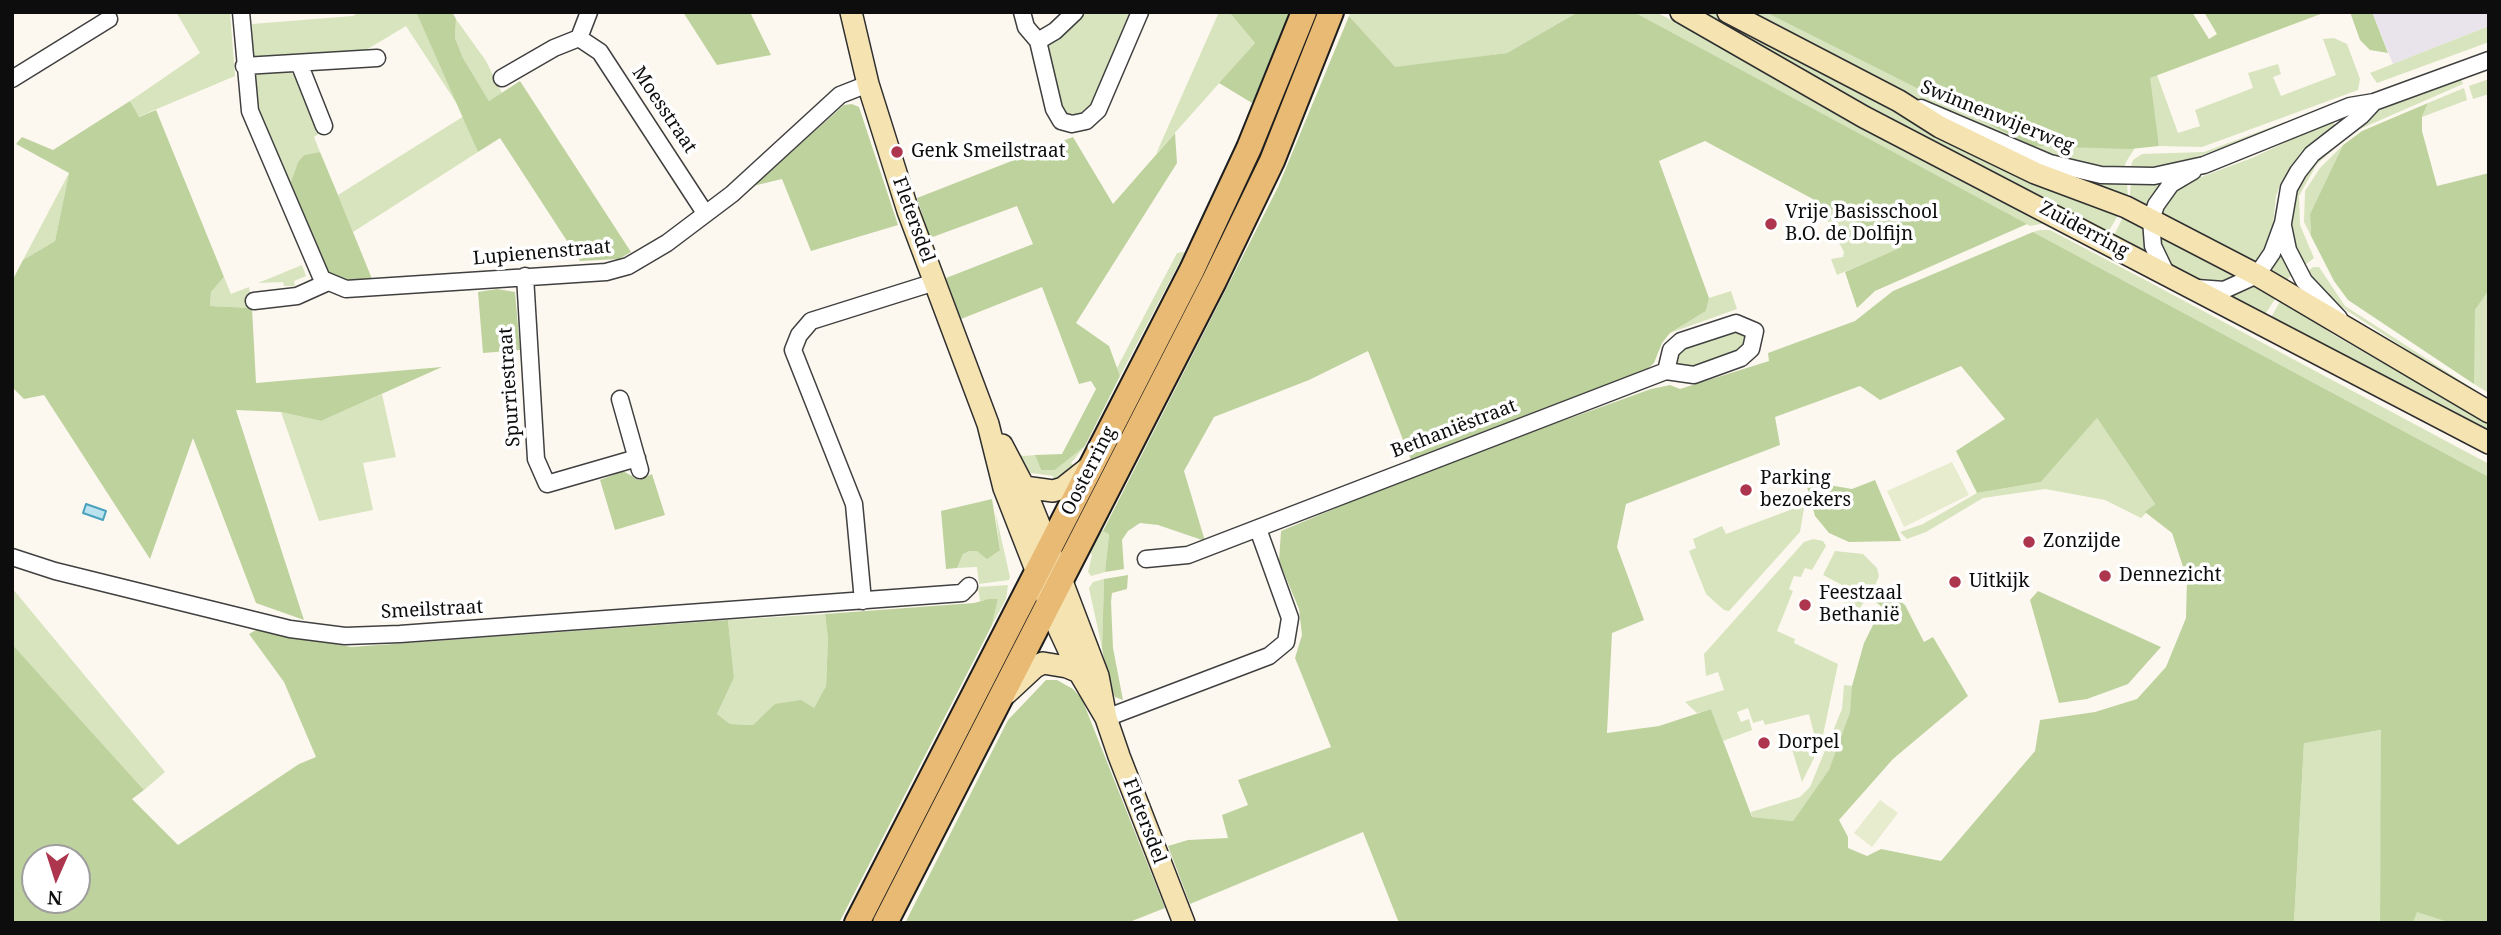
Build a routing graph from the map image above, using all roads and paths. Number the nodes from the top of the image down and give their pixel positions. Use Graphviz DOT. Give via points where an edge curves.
graph roads {
  1 [pos="241,12"];
  2 [pos="589,12"];
  3 [pos="851,12"];
  4 [pos="1022,12"];
  5 [pos="1075,12"];
  6 [pos="1140,12"];
  7 [pos="1304,12"];
  8 [pos="1331,12"];
  9 [pos="1681,12"];
  10 [pos="1728,12"];
  11 [pos="109,19"];
  12 [pos="579,38"];
  13 [pos="1038,41"];
  14 [pos="377,58"];
  15 [pos="2489,60"];
  16 [pos="299,63"];
  17 [pos="244,66"];
  18 [pos="502,78"];
  19 [pos="12,79"];
  20 [pos="868,84"];
  21 [pos="1899,101"];
  22 [pos="2374,102"];
  23 [pos="324,126"];
  24 [pos="2204,165"];
  25 [pos="705,213"];
  26 [pos="2151,220"];
  27 [pos="2283,223"];
  28 [pos="2166,273"];
  29 [pos="2257,275"];
  30 [pos="525,276"];
  31 [pos="935,282"];
  32 [pos="326,283"];
  33 [pos="2194,287"];
  34 [pos="254,300"];
  35 [pos="2342,323"];
  36 [pos="1666,371"];
  37 [pos="620,400"];
  38 [pos="2489,412"];
  39 [pos="988,424"];
  40 [pos="2489,443"];
  41 [pos="1092,465"];
  42 [pos="1024,487"];
  43 [pos="1258,529"];
  44 [pos="1049,549"];
  45 [pos="12,557"];
  46 [pos="1146,559"];
  47 [pos="1049,576"];
  48 [pos="970,586"];
  49 [pos="863,601"];
  50 [pos="1049,601"];
  51 [pos="1079,673"];
  52 [pos="998,702"];
  53 [pos="1106,718"];
  54 [pos="856,923"];
  55 [pos="885,923"];
  56 [pos="1184,923"];
  1 -- 17 [label="street"];
  2 -- 12 [label="street"];
  3 -- 20 [label="main road, Fletersdel"];
  4 -- 13 [label="street" via="1026,27"];
  5 -- 13 [label="street"];
  6 -- 13 [label="street" via="1097,110 1080,123 1064,123 1058,116"];
  7 -- 41 [label="main road, Oosterring" via="1198,258"];
  8 -- 47 [label="main road, Oosterring" via="1272,161 1214,281"];
  9 -- 28 [label="main road, Zuiderring" via="1864,117"];
  10 -- 21 [label="main road, Zuiderring"];
  11 -- 19 [label="street"];
  12 -- 18 [label="street"];
  12 -- 25 [label="street, Moesstraat" via="600,52"];
  14 -- 16 [label="street"];
  15 -- 22 [label="street, Swinnenwijerweg"];
  16 -- 17 [label="street"];
  16 -- 23 [label="street"];
  17 -- 32 [label="street" via="250,111"];
  20 -- 25 [label="street, Lupienenstraat" via="840,95"];
  20 -- 31 [label="main road, Fletersdel"];
  21 -- 24 [label="street, Swinnenwijerweg" via="2082,172 2154,176"];
  21 -- 26 [label="main road, Zuiderring" via="1940,127 2035,173 2099,195"];
  22 -- 24 [label="street, Swinnenwijerweg" via="2350,106"];
  22 -- 27 [label="street, Swinnenwijerweg" via="2312,154 2298,172 2289,188"];
  24 -- 26 [label="street, Swinnenwijerweg" via="2171,184"];
  25 -- 30 [label="street, Lupienenstraat" via="628,266 606,272"];
  26 -- 28 [label="street" via="2152,246"];
  26 -- 29 [label="main road, Zuiderring"];
  27 -- 29 [label="street, Swinnenwijerweg" via="2273,253"];
  27 -- 35 [label="street, Swinnenwijerweg" via="2288,250 2304,281"];
  28 -- 33 [label="main road, Zuiderring"];
  29 -- 33 [label="street" via="2224,290"];
  29 -- 35 [label="main road, Zuiderring"];
  30 -- 32 [label="street, Lupienenstraat" via="346,289"];
  30 -- 37 [label="street, Spurriestraat" via="536,459 547,484 638,464"];
  31 -- 39 [label="main road, Fletersdel"];
  31 -- 49 [label="street" via="811,321 793,350 854,504"];
  32 -- 34 [label="street" via="297,296"];
  33 -- 40 [label="main road, Zuiderring"];
  35 -- 38 [label="main road, Zuiderring"];
  36 -- 36 [label="street, Bethaniëstraat" via="1693,375 1741,358 1762,328 1736,323 1681,341 1671,350"];
  36 -- 43 [label="street, Bethaniëstraat"];
  39 -- 42 [label="main road, Fletersdel"];
  39 -- 47 [label="main road, Fletersdel" via="1004,488"];
  41 -- 42 [label="main road" via="1063,488"];
  41 -- 44 [label="main road, Oosterring"];
  42 -- 44 [label="main road, Fletersdel"];
  43 -- 46 [label="street, Bethaniëstraat" via="1188,555"];
  43 -- 53 [label="street" via="1290,618 1286,642 1269,656"];
  44 -- 47 [label="main road, Oosterring"];
  45 -- 49 [label="street, Smeilstraat" via="290,629 345,636"];
  47 -- 50 [label="main road, Oosterring"];
  47 -- 53 [label="main road, Fletersdel" via="1098,676"];
  47 -- 54 [label="main road, Oosterring"];
  48 -- 49 [label="street, Smeilstraat" via="962,593"];
  50 -- 51 [label="main road, Fletersdel"];
  50 -- 52 [label="main road, Oosterring"];
  51 -- 52 [label="main road" via="1043,663"];
  51 -- 53 [label="main road, Fletersdel"];
  52 -- 55 [label="main road, Oosterring"];
  53 -- 56 [label="main road, Fletersdel"];
}
